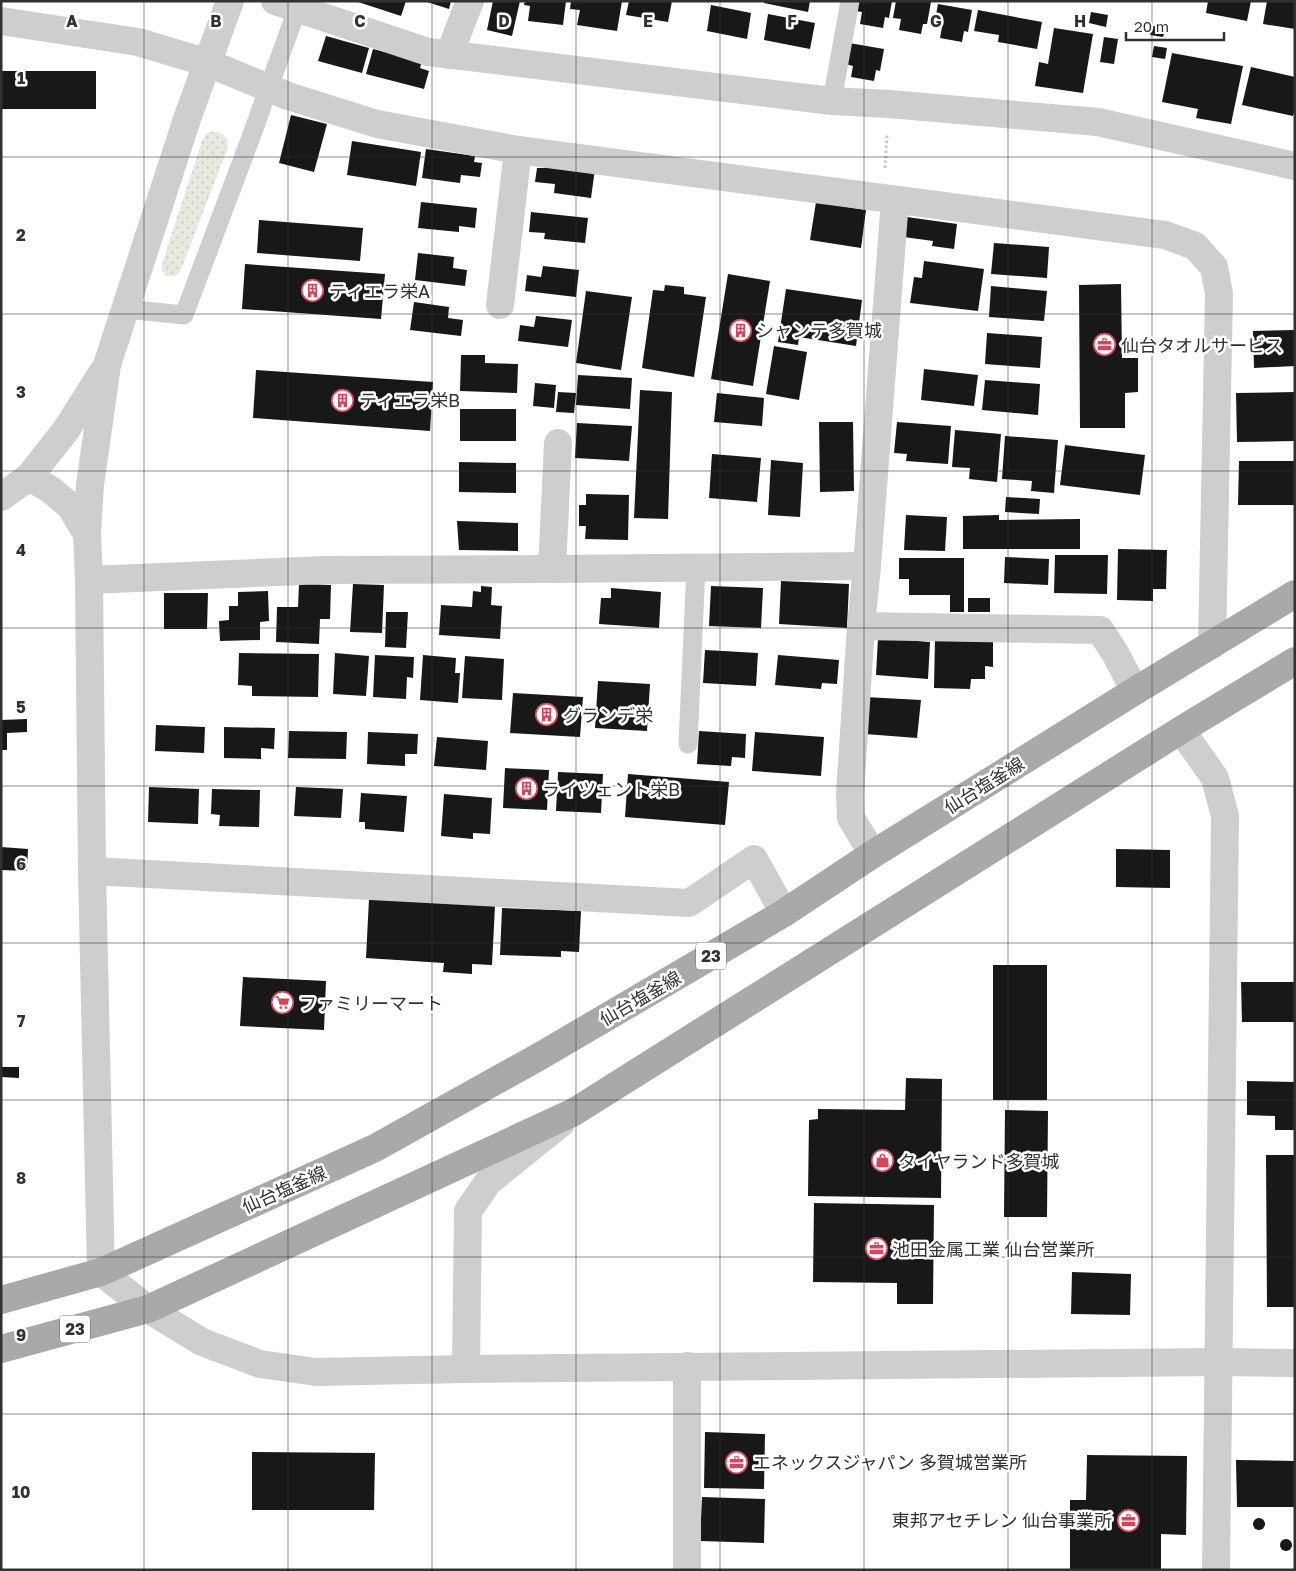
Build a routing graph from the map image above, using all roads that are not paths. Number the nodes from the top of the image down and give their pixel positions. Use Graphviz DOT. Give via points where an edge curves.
graph roads {
  1 [pos="230,1"];
  2 [pos="470,1"];
  3 [pos="850,1"];
  4 [pos="291,4"];
  5 [pos="1,21"];
  6 [pos="450,55"];
  7 [pos="208,63"];
  8 [pos="269,88"];
  9 [pos="832,101"];
  10 [pos="518,150"];
  11 [pos="1295,166"];
  12 [pos="895,200"];
  13 [pos="500,305"];
  14 [pos="125,309"];
  15 [pos="107,365"];
  16 [pos="558,444"];
  17 [pos="29,477"];
  18 [pos="1,498"];
  19 [pos="87,534"];
  20 [pos="867,566"];
  21 [pos="696,567"];
  22 [pos="552,569"];
  23 [pos="89,580"];
  24 [pos="1295,594"];
  25 [pos="861,626"];
  26 [pos="1212,645"];
  27 [pos="1295,661"];
  28 [pos="1135,691"];
  29 [pos="1180,730"];
  30 [pos="688,744"];
  31 [pos="873,854"];
  32 [pos="92,871"];
  33 [pos="784,913"];
  34 [pos="574,1112"];
  35 [pos="101,1272"];
  36 [pos="1,1300"];
  37 [pos="148,1309"];
  38 [pos="1,1350"];
  39 [pos="1219,1362"];
  40 [pos="1295,1363"];
  41 [pos="687,1366"];
  42 [pos="466,1369"];
  43 [pos="687,1570"];
  44 [pos="1216,1570"];
  1 -- 7 [label="street"];
  2 -- 6 [label="street"];
  3 -- 9 [label="lane"];
  4 -- 6 [label="street" via="428,52"];
  4 -- 8 [label="lane"];
  5 -- 7 [label="street" via="138,42"];
  6 -- 9 [label="street"];
  7 -- 8 [label="street"];
  7 -- 14 [label="street"];
  8 -- 10 [label="street" via="377,124"];
  8 -- 14 [label="lane" via="184,315"];
  9 -- 11 [label="street" via="1098,122"];
  10 -- 12 [label="street"];
  10 -- 13 [label="street"];
  12 -- 20 [label="street"];
  12 -- 26 [label="street" via="1165,235 1195,246 1214,267 1219,294"];
  14 -- 15 [label="street"];
  15 -- 17 [label="street" via="66,430"];
  15 -- 19 [label="street" via="90,485"];
  16 -- 22 [label="street"];
  17 -- 18 [label="street"];
  17 -- 19 [label="street" via="70,506"];
  19 -- 23 [label="street"];
  20 -- 21 [label="street"];
  20 -- 25 [label="street"];
  21 -- 22 [label="street"];
  21 -- 30 [label="lane"];
  22 -- 23 [label="street" via="325,570"];
  23 -- 32 [label="street"];
  24 -- 26 [label="main road, 仙台塩釜線 / 23"];
  25 -- 28 [label="street" via="1100,630"];
  25 -- 31 [label="street" via="850,794 852,818"];
  26 -- 28 [label="main road, 仙台塩釜線 / 23"];
  27 -- 29 [label="main road, 23"];
  28 -- 31 [label="main road, 仙台塩釜線 / 23"];
  29 -- 34 [label="main road, 23"];
  29 -- 39 [label="street" via="1215,778 1225,816"];
  31 -- 33 [label="main road, 仙台塩釜線 / 23"];
  32 -- 33 [label="street" via="689,903 754,859"];
  32 -- 35 [label="street"];
  33 -- 35 [label="main road, 仙台塩釜線 / 23" via="542,1055 375,1148"];
  34 -- 37 [label="main road, 23"];
  34 -- 42 [label="street" via="488,1182 468,1211"];
  35 -- 36 [label="main road, 仙台塩釜線 / 23"];
  35 -- 37 [label="street"];
  37 -- 38 [label="main road, 23"];
  37 -- 42 [label="street" via="202,1342 260,1364 316,1372"];
  39 -- 40 [label="street"];
  39 -- 41 [label="street"];
  39 -- 44 [label="street"];
  41 -- 42 [label="street"];
  41 -- 43 [label="street"];
}
